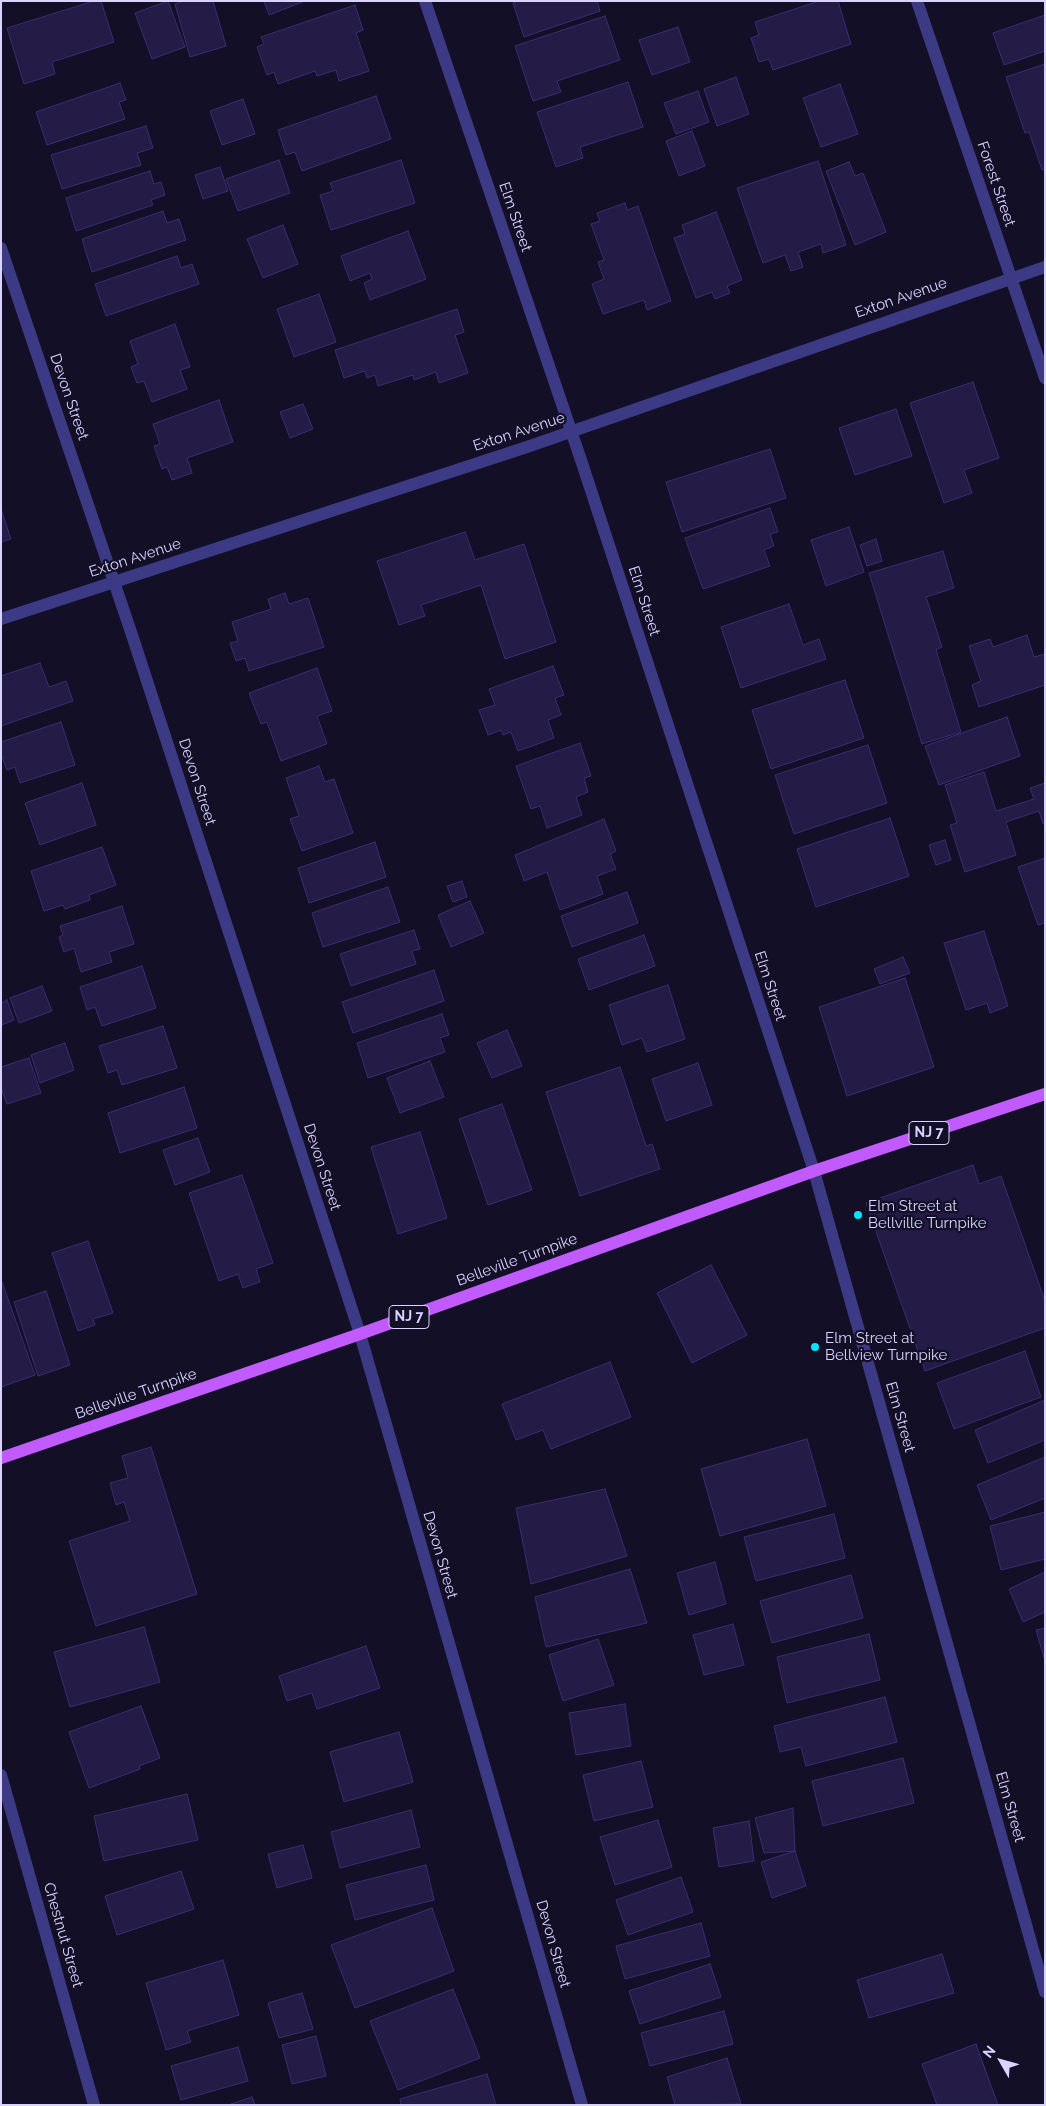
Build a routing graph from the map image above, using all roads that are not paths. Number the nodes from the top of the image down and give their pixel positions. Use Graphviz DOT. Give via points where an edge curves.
graph roads {
  1 [pos="425,1"];
  2 [pos="917,1"];
  3 [pos="1,248"];
  4 [pos="1045,266"];
  5 [pos="1011,278"];
  6 [pos="1045,378"];
  7 [pos="571,432"];
  8 [pos="114,581"];
  9 [pos="1,619"];
  10 [pos="1045,1094"];
  11 [pos="814,1171"];
  12 [pos="360,1334"];
  13 [pos="1,1458"];
  14 [pos="1,1775"];
  15 [pos="1045,1992"];
  16 [pos="94,2105"];
  17 [pos="582,2105"];
  1 -- 7 [label="street, Elm Street"];
  2 -- 5 [label="street, Forest Street"];
  3 -- 8 [label="street, Devon Street"];
  4 -- 5 [label="street, Exton Avenue"];
  5 -- 6 [label="street, Forest Street"];
  5 -- 7 [label="street, Exton Avenue"];
  7 -- 8 [label="street, Exton Avenue"];
  7 -- 11 [label="street, Elm Street"];
  8 -- 9 [label="street, Exton Avenue"];
  8 -- 12 [label="street, Devon Street"];
  10 -- 11 [label="main road, Belleville Turnpike / NJ 7"];
  11 -- 12 [label="main road, Belleville Turnpike / NJ 7"];
  11 -- 15 [label="street, Elm Street"];
  12 -- 13 [label="main road, Belleville Turnpike / NJ 7"];
  12 -- 17 [label="street, Devon Street"];
  14 -- 16 [label="street, Chestnut Street"];
}
